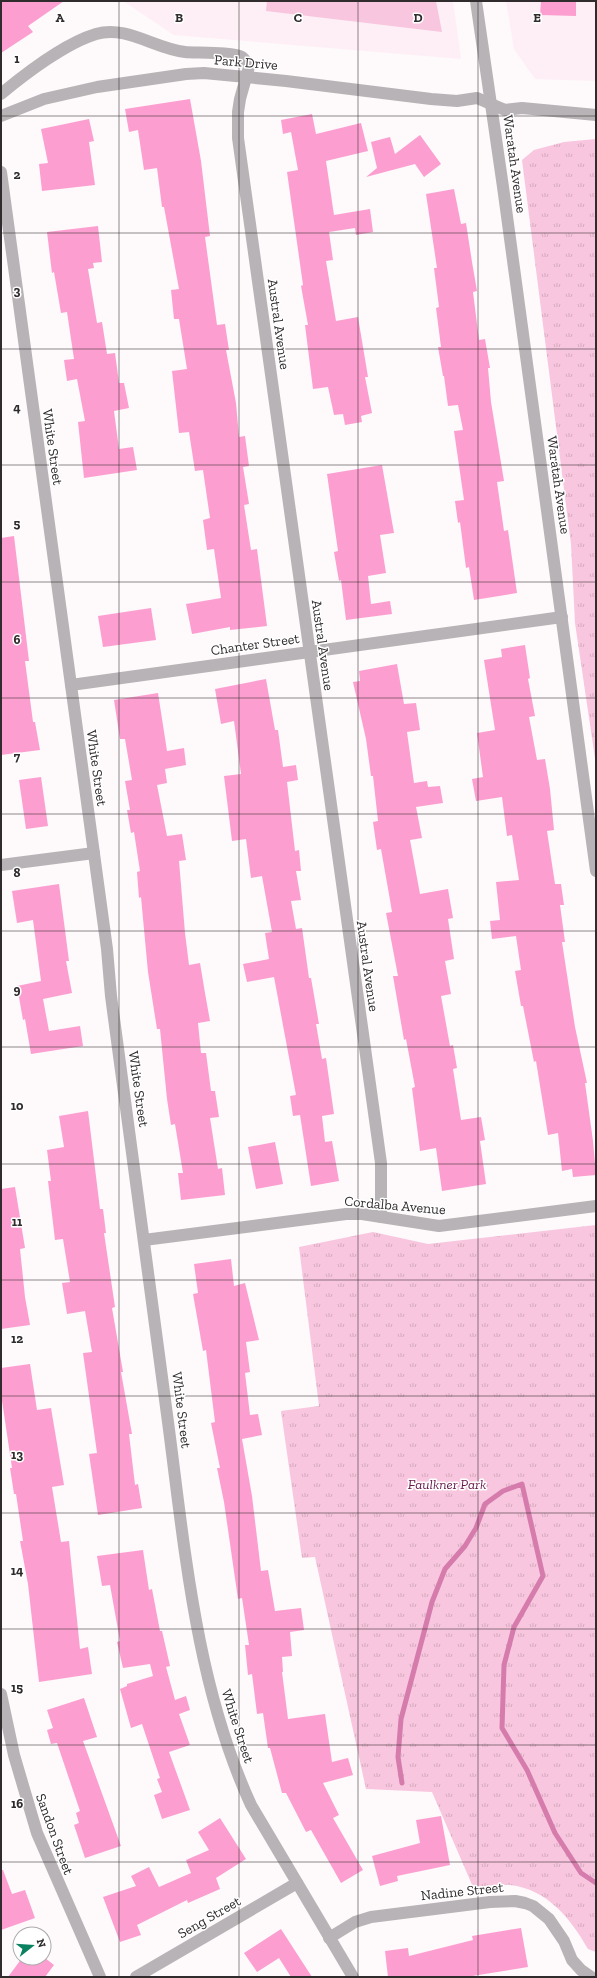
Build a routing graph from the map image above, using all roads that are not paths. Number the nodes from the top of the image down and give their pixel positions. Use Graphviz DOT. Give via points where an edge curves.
graph roads {
  1 [pos="476,1"];
  2 [pos="246,77"];
  3 [pos="1,94"];
  4 [pos="491,104"];
  5 [pos="596,115"];
  6 [pos="1,116"];
  7 [pos="1,172"];
  8 [pos="562,617"];
  9 [pos="309,652"];
  10 [pos="71,686"];
  11 [pos="94,853"];
  12 [pos="1,865"];
  13 [pos="596,871"];
  14 [pos="596,1206"];
  15 [pos="381,1217"];
  16 [pos="144,1240"];
  17 [pos="1,1694"];
  18 [pos="296,1883"];
  19 [pos="329,1938"];
  20 [pos="100,1977"];
  21 [pos="136,1977"];
  22 [pos="353,1977"];
  23 [pos="591,1977"];
  1 -- 4 [label="street, Waratah Avenue"];
  2 -- 3 [label="street" via="248,63 238,55 171,50 132,35 106,32 73,44"];
  2 -- 4 [label="street, Park Drive" via="431,99 457,101 477,98"];
  2 -- 6 [label="street, Park Drive" via="186,74 97,86 44,99"];
  2 -- 9 [label="street, Austral Avenue" via="238,112 238,138"];
  4 -- 5 [label="street, Park Drive" via="505,110 522,108"];
  4 -- 8 [label="street, Waratah Avenue"];
  7 -- 10 [label="street, White Street"];
  8 -- 9 [label="street, Chanter Street"];
  8 -- 13 [label="street, Waratah Avenue"];
  9 -- 10 [label="street, Chanter Street"];
  9 -- 15 [label="street, Austral Avenue" via="381,1163"];
  10 -- 11 [label="street, White Street"];
  11 -- 12 [label="street"];
  11 -- 16 [label="street, White Street"];
  14 -- 15 [label="street, Cordalba Avenue" via="452,1225"];
  15 -- 16 [label="street, Cordalba Avenue" via="362,1214 339,1215"];
  16 -- 18 [label="street, White Street" via="184,1542 213,1702 251,1805"];
  17 -- 20 [label="street, Sandon Street" via="14,1755 37,1833"];
  18 -- 19 [label="street, White Street"];
  18 -- 21 [label="street, Seng Street"];
  19 -- 22 [label="street, White Street"];
  19 -- 23 [label="street, Nadine Street" via="355,1922 371,1918 515,1901 534,1906 549,1919 564,1940 572,1960"];
}
